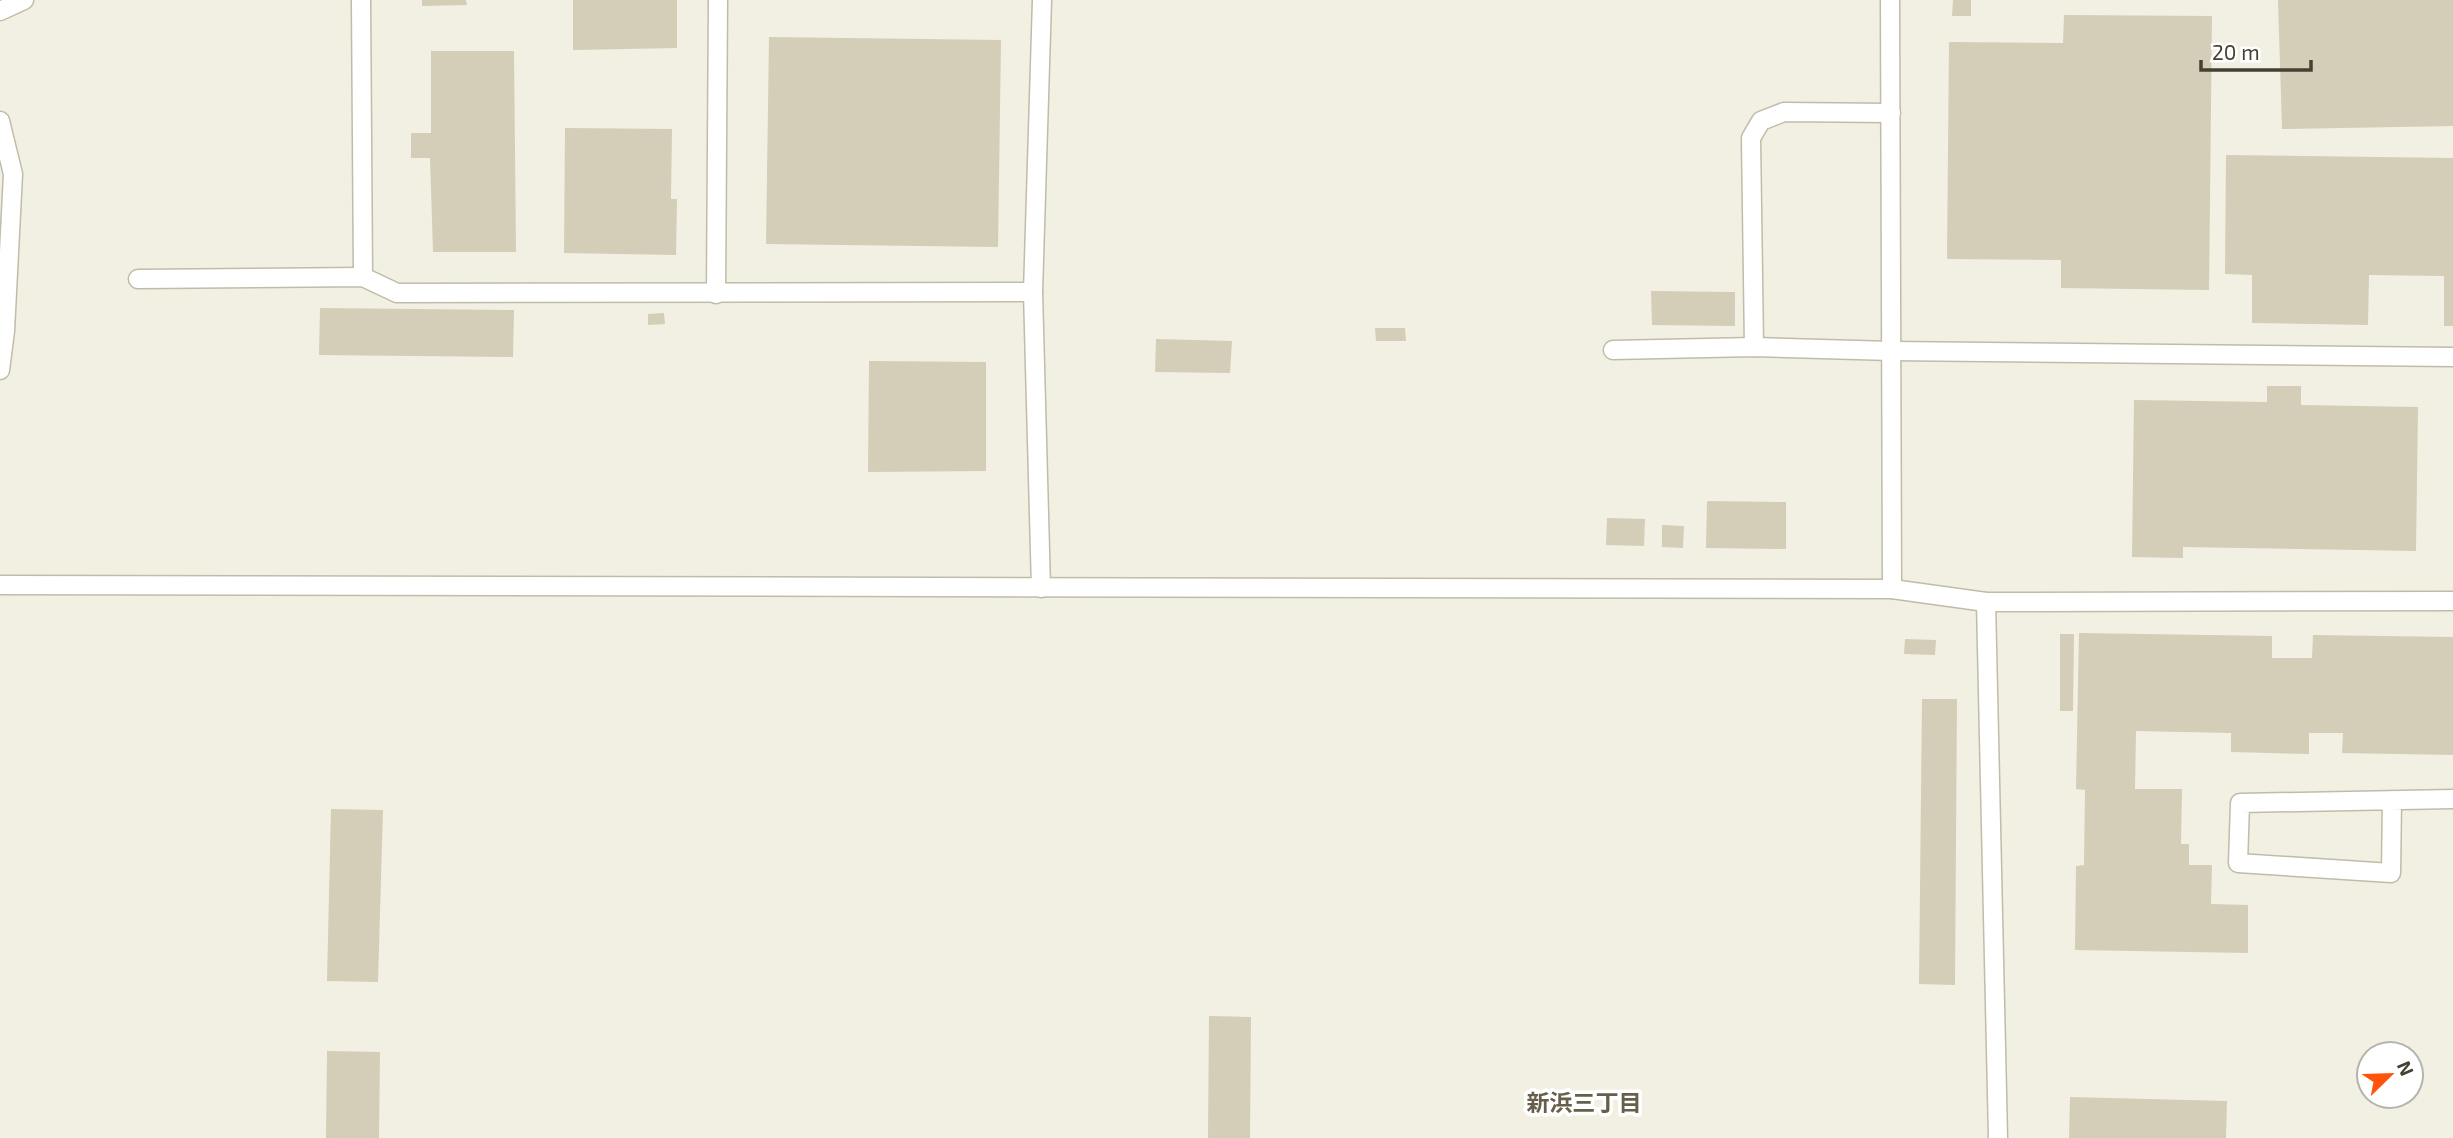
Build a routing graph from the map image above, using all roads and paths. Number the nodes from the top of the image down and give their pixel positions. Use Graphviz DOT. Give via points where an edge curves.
graph roads {
  1 [pos="24,0"];
  2 [pos="361,0"];
  3 [pos="718,0"];
  4 [pos="1042,0"];
  5 [pos="1890,0"];
  6 [pos="0,11"];
  7 [pos="1891,113"];
  8 [pos="0,121"];
  9 [pos="363,277"];
  10 [pos="138,279"];
  11 [pos="1033,292"];
  12 [pos="716,294"];
  13 [pos="1754,347"];
  14 [pos="1613,350"];
  15 [pos="1891,351"];
  16 [pos="2453,357"];
  17 [pos="0,370"];
  18 [pos="0,584"];
  19 [pos="1041,587"];
  20 [pos="1892,589"];
  21 [pos="2453,601"];
  22 [pos="1986,602"];
  23 [pos="2453,799"];
  24 [pos="2392,800"];
  25 [pos="1998,1138"];
  1 -- 6 [label="lane"];
  2 -- 9 [label="lane"];
  3 -- 12 [label="lane"];
  4 -- 11 [label="lane"];
  5 -- 7 [label="lane"];
  7 -- 13 [label="lane" via="1784,112 1761,121 1751,138"];
  7 -- 15 [label="lane"];
  8 -- 17 [label="lane" via="13,174"];
  9 -- 10 [label="lane"];
  9 -- 12 [label="lane" via="397,293"];
  11 -- 12 [label="lane"];
  11 -- 19 [label="lane"];
  13 -- 14 [label="lane"];
  13 -- 15 [label="lane"];
  15 -- 16 [label="lane"];
  15 -- 20 [label="lane"];
  18 -- 19 [label="lane"];
  19 -- 20 [label="lane"];
  20 -- 22 [label="lane"];
  21 -- 22 [label="lane"];
  22 -- 25 [label="lane"];
  23 -- 24 [label="lane"];
  24 -- 24 [label="lane" via="2240,803 2238,863 2391,873"];
}
